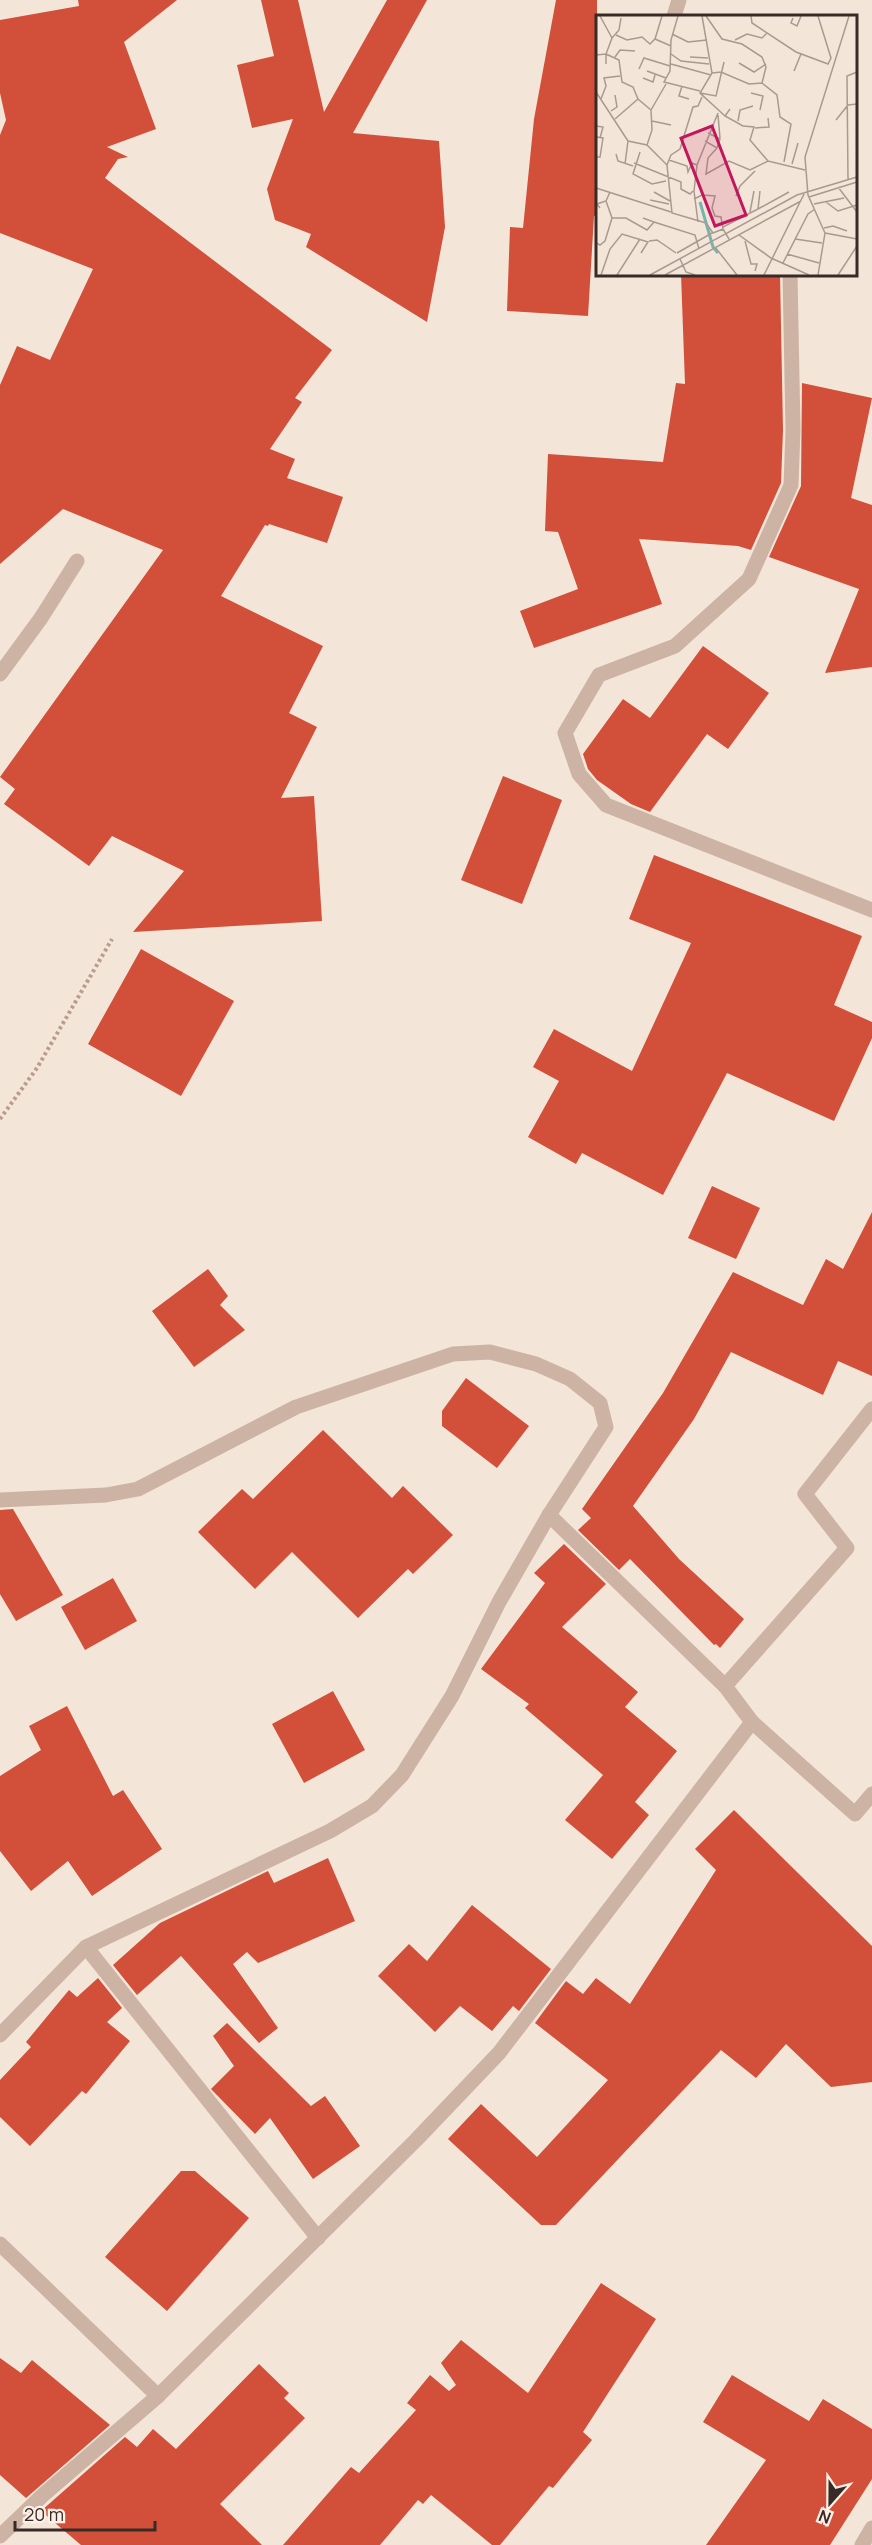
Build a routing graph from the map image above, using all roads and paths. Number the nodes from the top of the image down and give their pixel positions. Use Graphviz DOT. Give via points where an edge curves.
graph roads {
  1 [pos="678,0"];
  2 [pos="674,15"];
  3 [pos="790,276"];
  4 [pos="77,561"];
  5 [pos="0,674"];
  6 [pos="872,910"];
  7 [pos="112,939"];
  8 [pos="0,1119"];
  9 [pos="872,1409"];
  10 [pos="0,1500"];
  11 [pos="549,1515"];
  12 [pos="725,1686"];
  13 [pos="752,1722"];
  14 [pos="872,1794"];
  15 [pos="86,1947"];
  16 [pos="0,2035"];
  17 [pos="318,2238"];
  18 [pos="0,2244"];
  19 [pos="158,2396"];
  20 [pos="872,2528"];
  21 [pos="0,2536"];
  22 [pos="862,2545"];
  1 -- 2 [label="street"];
  3 -- 6 [label="street" via="790,485 749,579 675,646 599,675 565,733 579,774 606,805"];
  4 -- 5 [label="street"];
  7 -- 8 [label="path" via="37,1068"];
  9 -- 12 [label="street" via="805,1494 847,1548"];
  10 -- 11 [label="street" via="106,1496 138,1489 296,1407 453,1354 490,1352 536,1364 570,1379 600,1403 606,1427"];
  11 -- 12 [label="street"];
  11 -- 15 [label="street" via="452,1695 402,1775 372,1806 330,1831"];
  12 -- 13 [label="street"];
  13 -- 14 [label="street" via="855,1814"];
  13 -- 17 [label="street" via="499,2053"];
  15 -- 16 [label="street"];
  15 -- 17 [label="street"];
  17 -- 19 [label="street"];
  18 -- 19 [label="street"];
  19 -- 21 [label="street"];
  20 -- 22 [label="street"];
}
